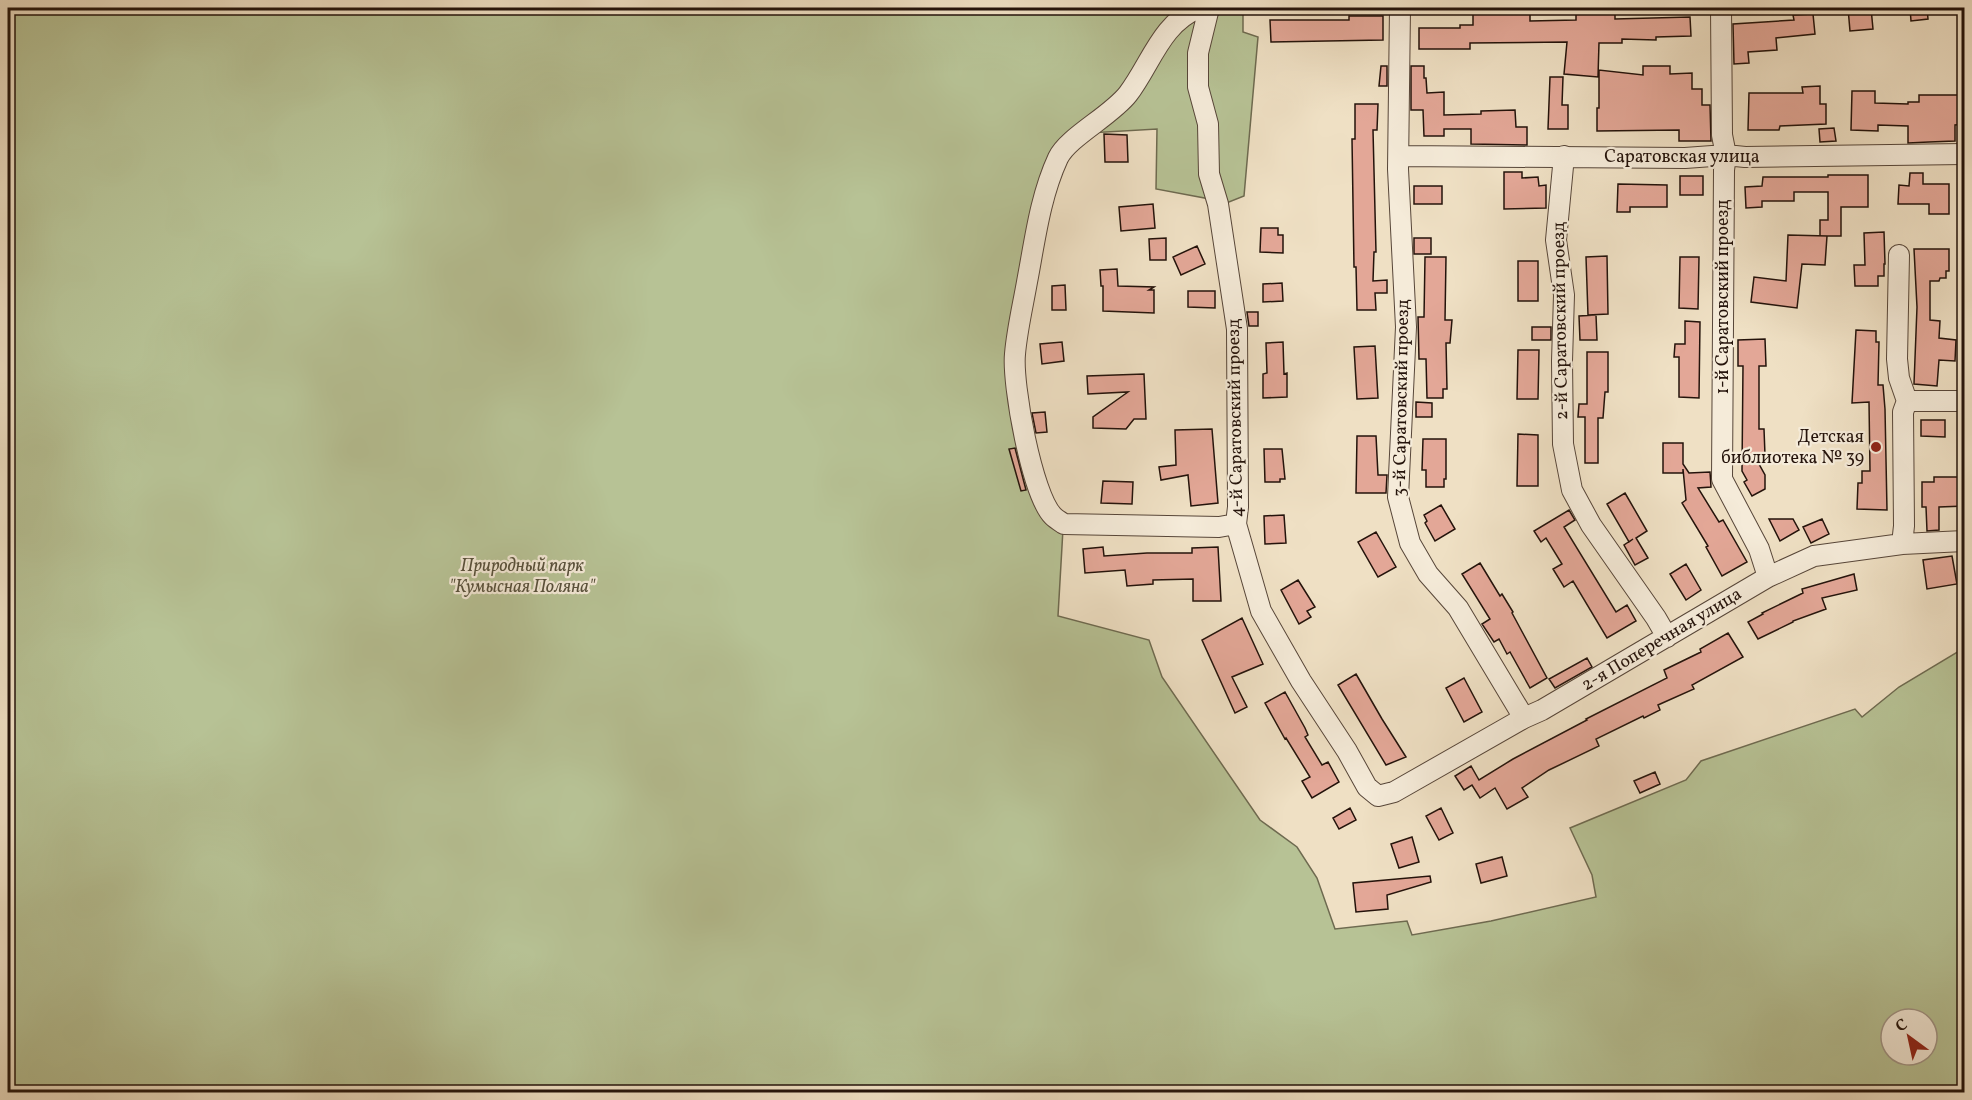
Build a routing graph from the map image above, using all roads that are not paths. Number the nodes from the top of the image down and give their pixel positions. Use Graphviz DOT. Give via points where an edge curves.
graph roads {
  1 [pos="1199,8"];
  2 [pos="1209,8"];
  3 [pos="1400,8"];
  4 [pos="1721,8"];
  5 [pos="1965,154"];
  6 [pos="1726,155"];
  7 [pos="1399,156"];
  8 [pos="1564,156"];
  9 [pos="1899,255"];
  10 [pos="1907,401"];
  11 [pos="1965,401"];
  12 [pos="1236,524"];
  13 [pos="1965,541"];
  14 [pos="1902,544"];
  15 [pos="1768,577"];
  16 [pos="1667,637"];
  17 [pos="1524,718"];
  18 [pos="1378,796"];
  1 -- 12 [label="street" via="1189,11 1160,38 1129,93 1059,156 1040,207 1014,356 1023,434 1041,496 1052,516 1064,524"];
  2 -- 12 [label="street, 4-й Саратовский проезд" via="1198,52 1198,87 1208,124 1209,174 1218,204 1237,329"];
  3 -- 7 [label="street, 3-й Саратовский проезд"];
  4 -- 6 [label="street, 1-й Саратовский проезд" via="1722,135"];
  5 -- 6 [label="street, Саратовская улица"];
  6 -- 8 [label="street, Саратовская улица"];
  6 -- 15 [label="street, 1-й Саратовский проезд" via="1722,479 1759,549"];
  7 -- 8 [label="street, Саратовская улица"];
  7 -- 17 [label="street, 3-й Саратовский проезд" via="1406,327 1398,497 1410,543 1428,574 1458,608"];
  8 -- 16 [label="street, 2-й Саратовский проезд" via="1556,240 1564,295 1563,444 1572,490 1591,525"];
  9 -- 10 [label="street" via="1897,359"];
  10 -- 11 [label="street"];
  10 -- 14 [label="street" via="1903,412"];
  12 -- 18 [label="street, 4-й Саратовский проезд" via="1261,611 1367,787"];
  13 -- 14 [label="street, 2-я Поперечная улица"];
  14 -- 15 [label="street, 2-я Поперечная улица" via="1814,556"];
  15 -- 16 [label="street, 2-я Поперечная улица"];
  16 -- 17 [label="street, 2-я Поперечная улица"];
  17 -- 18 [label="street, 2-я Поперечная улица" via="1394,792"];
}
